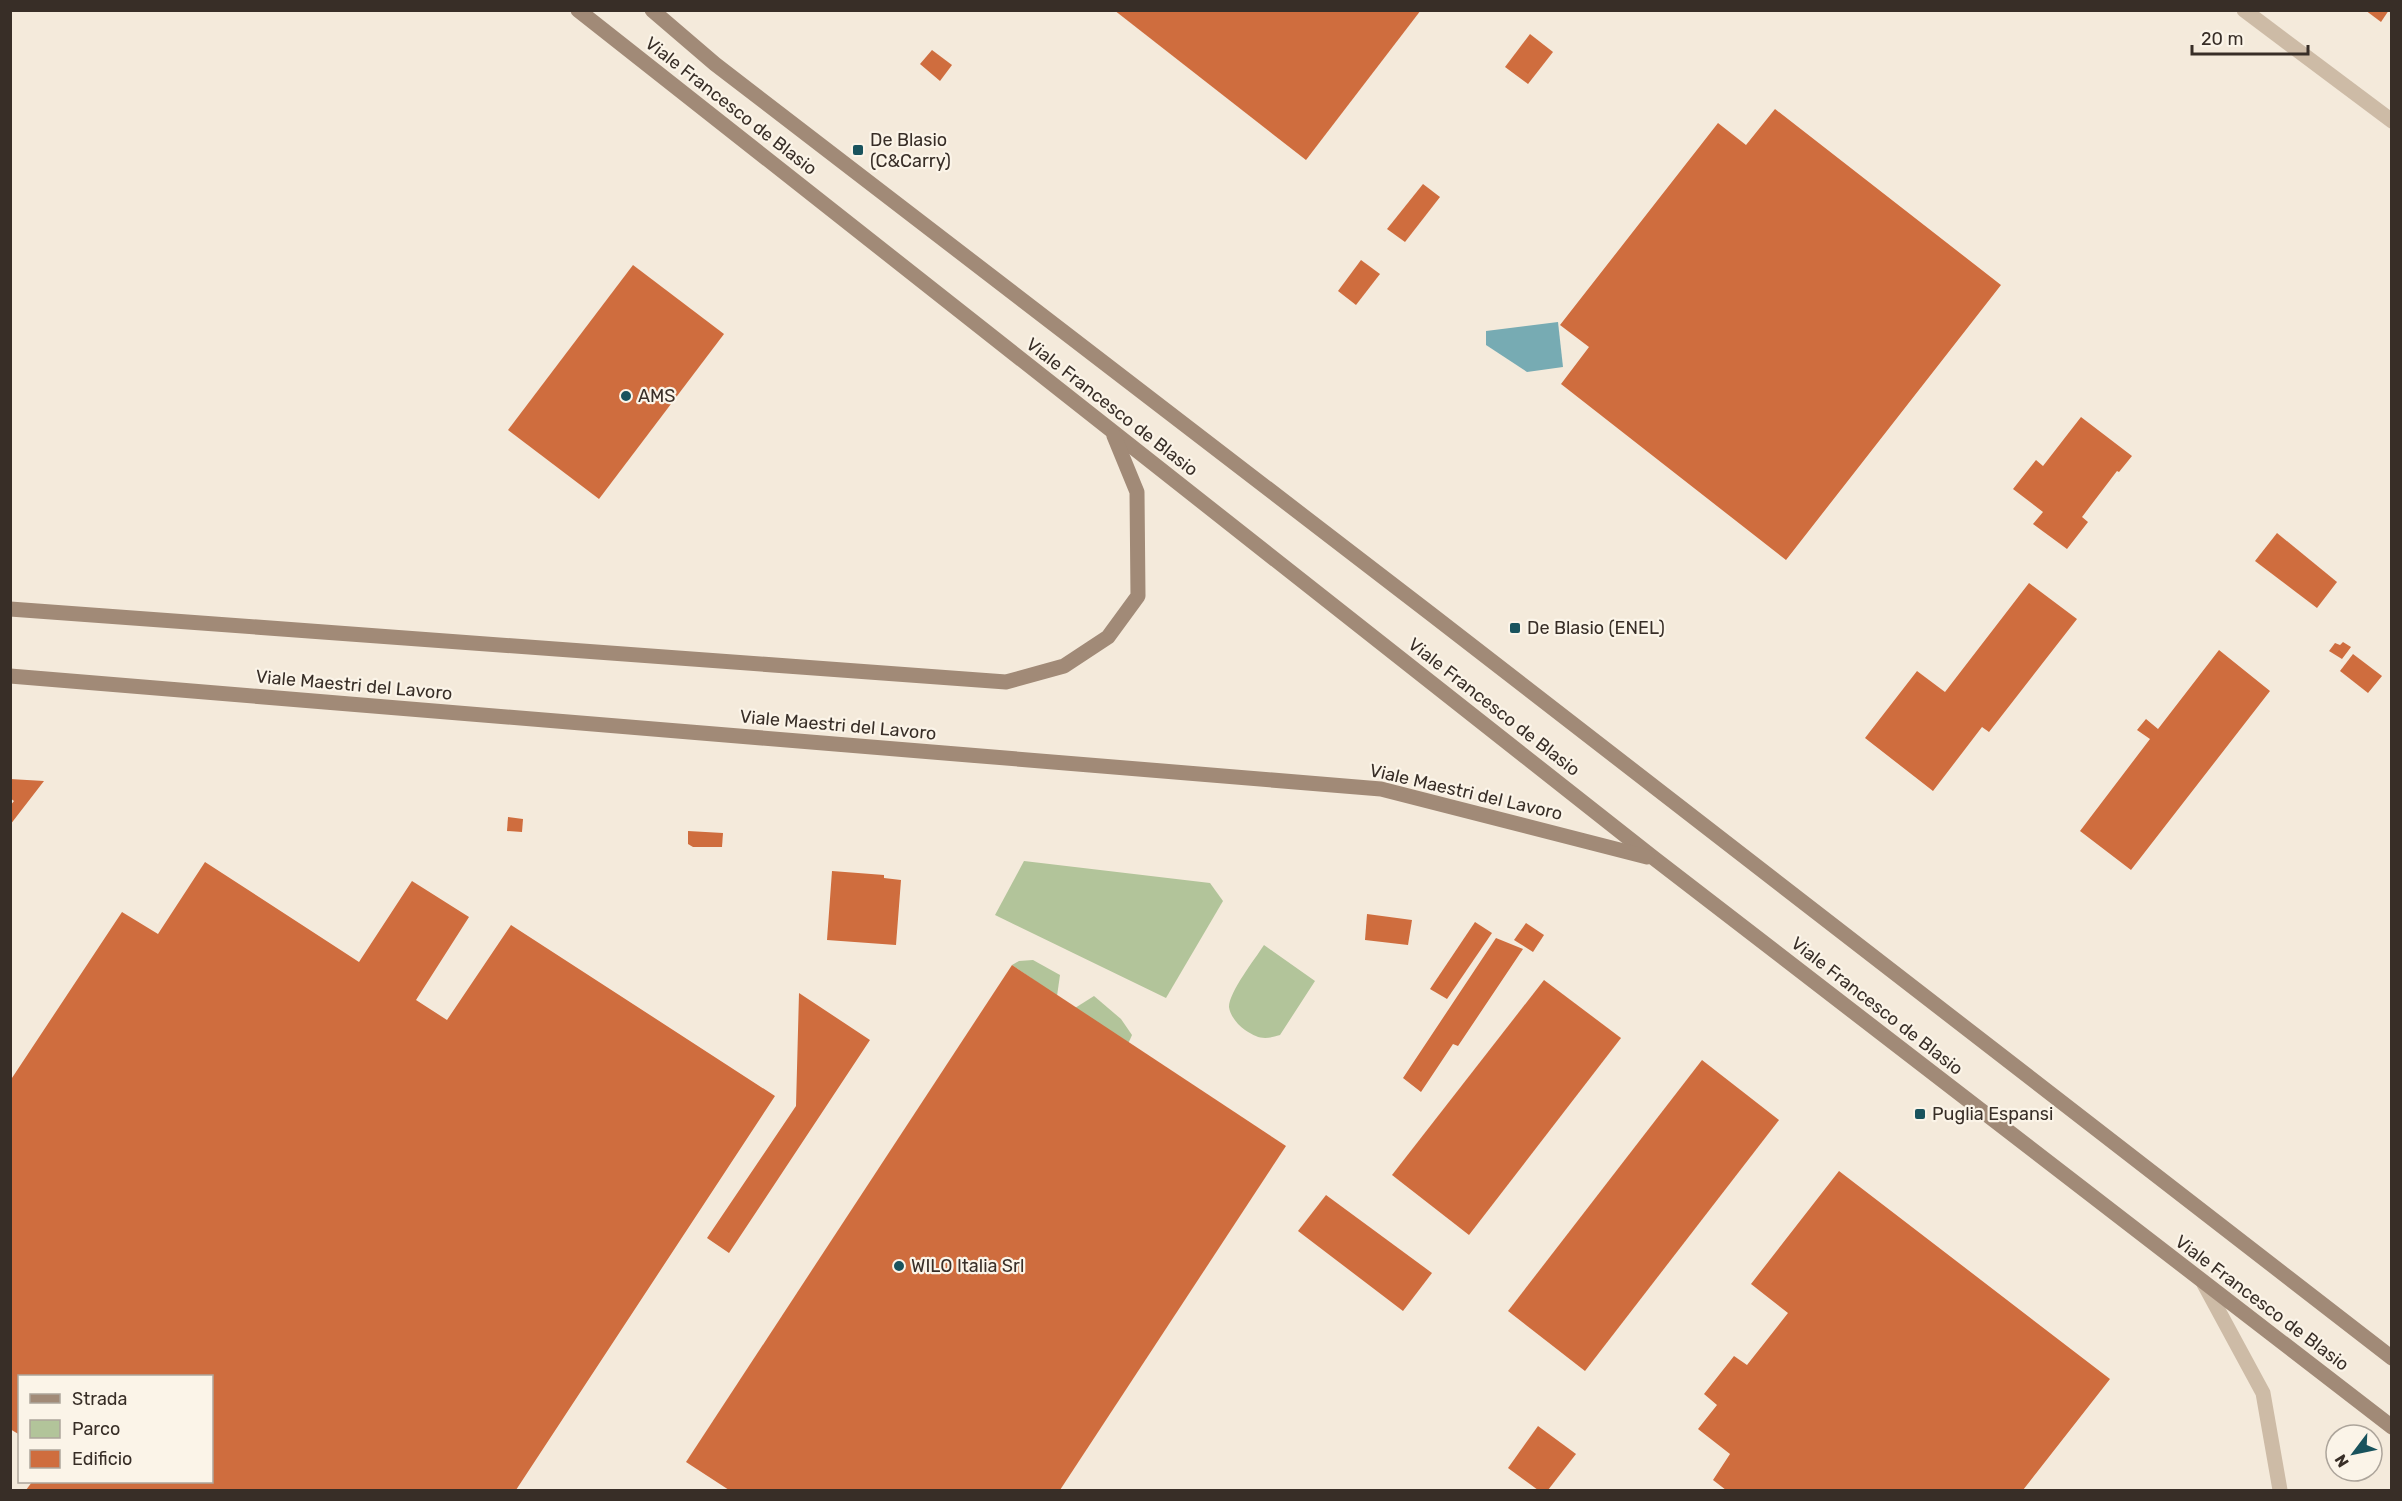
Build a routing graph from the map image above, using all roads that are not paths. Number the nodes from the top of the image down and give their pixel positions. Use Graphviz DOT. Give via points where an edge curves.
graph roads {
  1 [pos="578,10"];
  2 [pos="652,10"];
  3 [pos="2244,10"];
  4 [pos="2391,120"];
  5 [pos="1113,433"];
  6 [pos="10,609"];
  7 [pos="10,676"];
  8 [pos="1655,859"];
  9 [pos="2204,1284"];
  10 [pos="2391,1358"];
  11 [pos="2391,1427"];
  12 [pos="2280,1491"];
  1 -- 5 [label="street, Viale Francesco de Blasio"];
  2 -- 10 [label="street, Viale Francesco de Blasio" via="715,64"];
  3 -- 4 [label="street"];
  5 -- 6 [label="street" via="1137,492 1138,596 1108,637 1064,666 1006,682"];
  5 -- 8 [label="street, Viale Francesco de Blasio"];
  7 -- 8 [label="street, Viale Maestri del Lavoro" via="1381,789"];
  8 -- 9 [label="street, Viale Francesco de Blasio"];
  9 -- 11 [label="street, Viale Francesco de Blasio"];
  9 -- 12 [label="street" via="2263,1393"];
}
